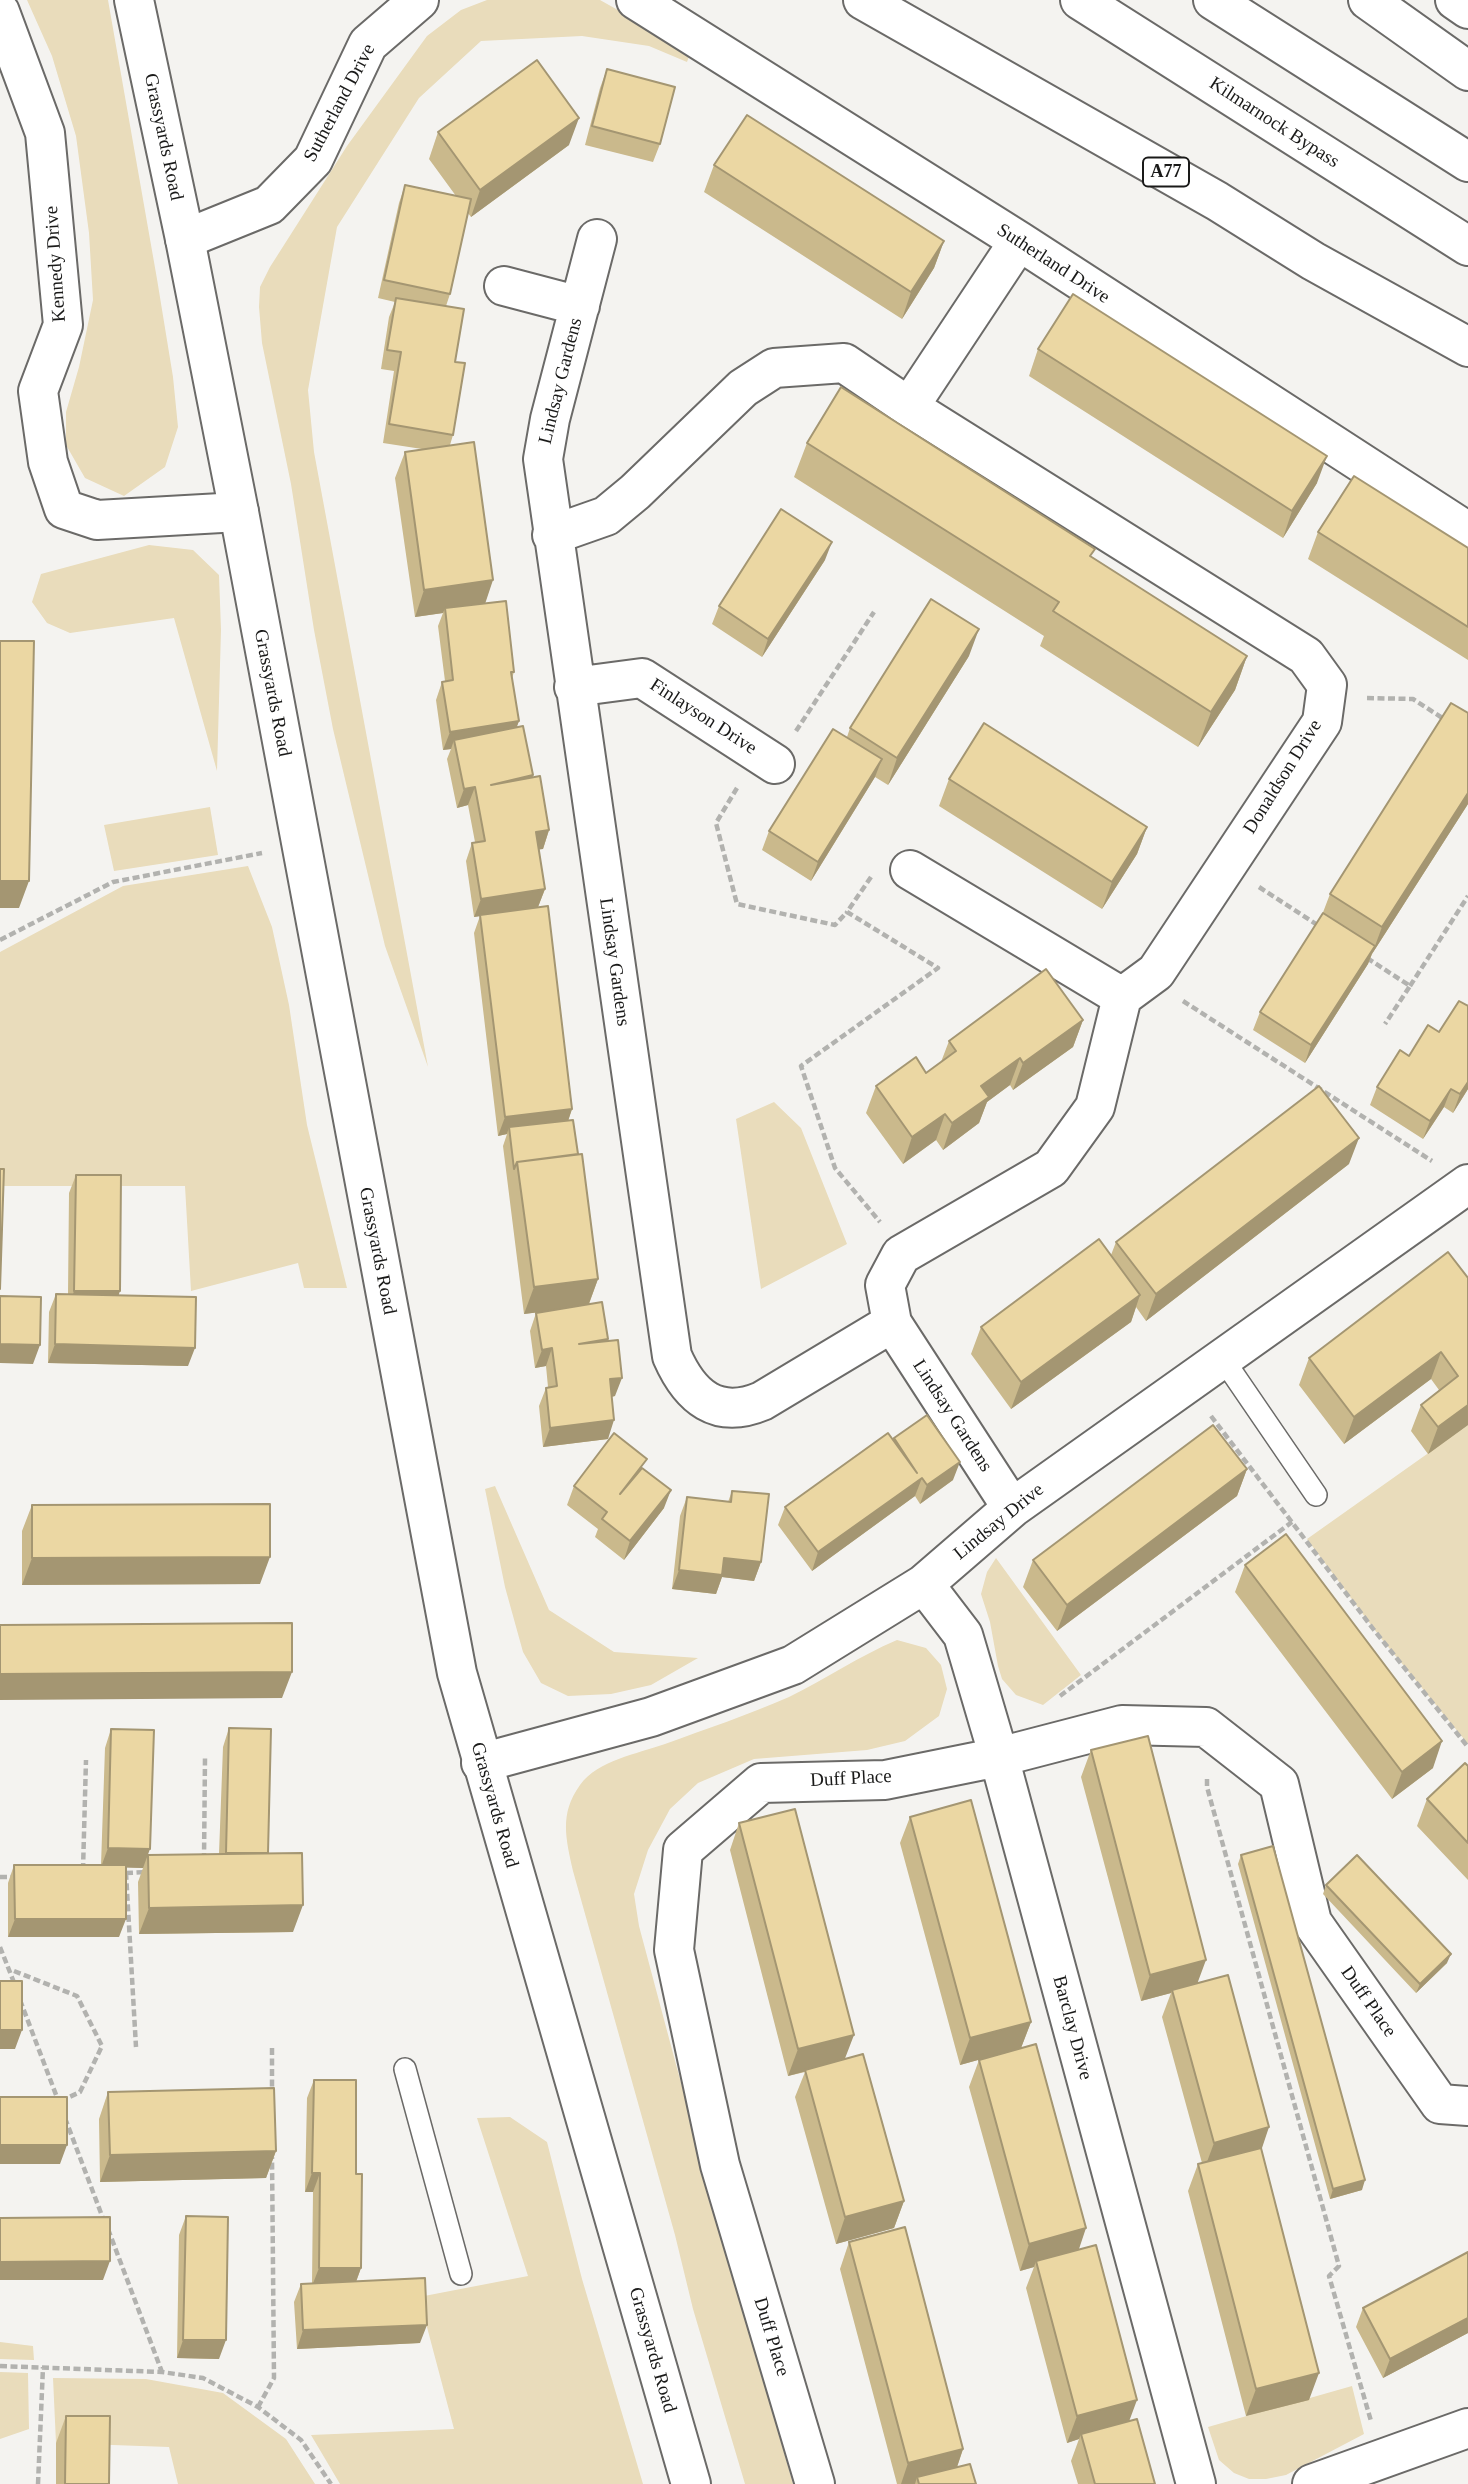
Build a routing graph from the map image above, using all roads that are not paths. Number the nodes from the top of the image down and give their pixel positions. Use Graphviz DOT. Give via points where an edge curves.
graph roads {
  1 [pos="134,0"];
  2 [pos="419,0"];
  3 [pos="636,0"];
  4 [pos="863,0"];
  5 [pos="1080,0"];
  6 [pos="1213,0"];
  7 [pos="1368,0"];
  8 [pos="1455,0"];
  9 [pos="1468,9"];
  10 [pos="0,12"];
  11 [pos="1468,71"];
  12 [pos="1468,162"];
  13 [pos="185,239"];
  14 [pos="597,239"];
  15 [pos="1019,241"];
  16 [pos="1468,246"];
  17 [pos="504,286"];
  18 [pos="580,306"];
  19 [pos="1468,347"];
  20 [pos="909,407"];
  21 [pos="239,512"];
  22 [pos="1468,533"];
  23 [pos="552,535"];
  24 [pos="574,687"];
  25 [pos="766,758"];
  26 [pos="909,870"];
  27 [pos="1134,988"];
  28 [pos="1468,1184"];
  29 [pos="892,1323"];
  30 [pos="1223,1359"];
  31 [pos="1316,1494"];
  32 [pos="1012,1508"];
  33 [pos="924,1584"];
  34 [pos="999,1757"];
  35 [pos="481,1763"];
  36 [pos="405,2069"];
  37 [pos="1468,2106"];
  38 [pos="461,2274"];
  39 [pos="1468,2427"];
  40 [pos="691,2484"];
  41 [pos="814,2484"];
  42 [pos="1196,2484"];
  43 [pos="1312,2484"];
  1 -- 13 [label="main road, Grassyards Road"];
  2 -- 13 [label="main road, Sutherland Drive" via="368,44 313,160 269,205"];
  3 -- 15 [label="main road, Sutherland Drive"];
  4 -- 19 [label="main road, A77"];
  5 -- 16 [label="main road, Kilmarnock Bypass"];
  6 -- 12 [label="main road"];
  7 -- 11 [label="main road"];
  8 -- 9 [label="main road"];
  10 -- 21 [label="main road, Kennedy Drive" via="46,133 62,325 38,391 47,462 64,509 97,520"];
  13 -- 21 [label="main road, Grassyards Road"];
  14 -- 18 [label="main road, Lindsay Gardens"];
  15 -- 20 [label="main road"];
  15 -- 22 [label="main road, Sutherland Drive"];
  17 -- 18 [label="main road, Lindsay Gardens"];
  18 -- 23 [label="main road, Lindsay Gardens" via="543,459"];
  20 -- 23 [label="main road, Donaldson Drive" via="844,363 775,368 743,388 606,516"];
  20 -- 27 [label="main road, Donaldson Drive" via="1306,656 1326,685 1322,722 1156,972"];
  21 -- 35 [label="main road, Grassyards Road" via="457,1673"];
  23 -- 24 [label="main road, Lindsay Gardens"];
  24 -- 25 [label="main road, Finlayson Drive" via="642,678"];
  24 -- 29 [label="main road, Lindsay Gardens" via="672,1356 680,1375 695,1394 730,1408 746,1407"];
  26 -- 27 [label="main road"];
  27 -- 29 [label="main road, Lindsay Gardens" via="1095,1107 1051,1168 901,1255 885,1286"];
  28 -- 30 [label="main road, Lindsay Drive"];
  29 -- 32 [label="main road, Lindsay Gardens"];
  30 -- 31 [label="lane"];
  30 -- 32 [label="main road, Lindsay Drive"];
  32 -- 33 [label="main road, Lindsay Drive"];
  33 -- 34 [label="main road, Barclay Drive" via="963,1635"];
  33 -- 35 [label="main road, Lindsay Drive" via="793,1665 651,1717"];
  34 -- 37 [label="main road, Duff Place" via="1122,1726 1206,1727 1279,1784 1312,1922 1440,2104"];
  34 -- 41 [label="main road, Duff Place" via="885,1780 761,1783 683,1850 674,1950 720,2165"];
  34 -- 42 [label="main road, Barclay Drive"];
  35 -- 40 [label="main road, Grassyards Road"];
  36 -- 38 [label="lane"];
  39 -- 43 [label="main road"];
}
